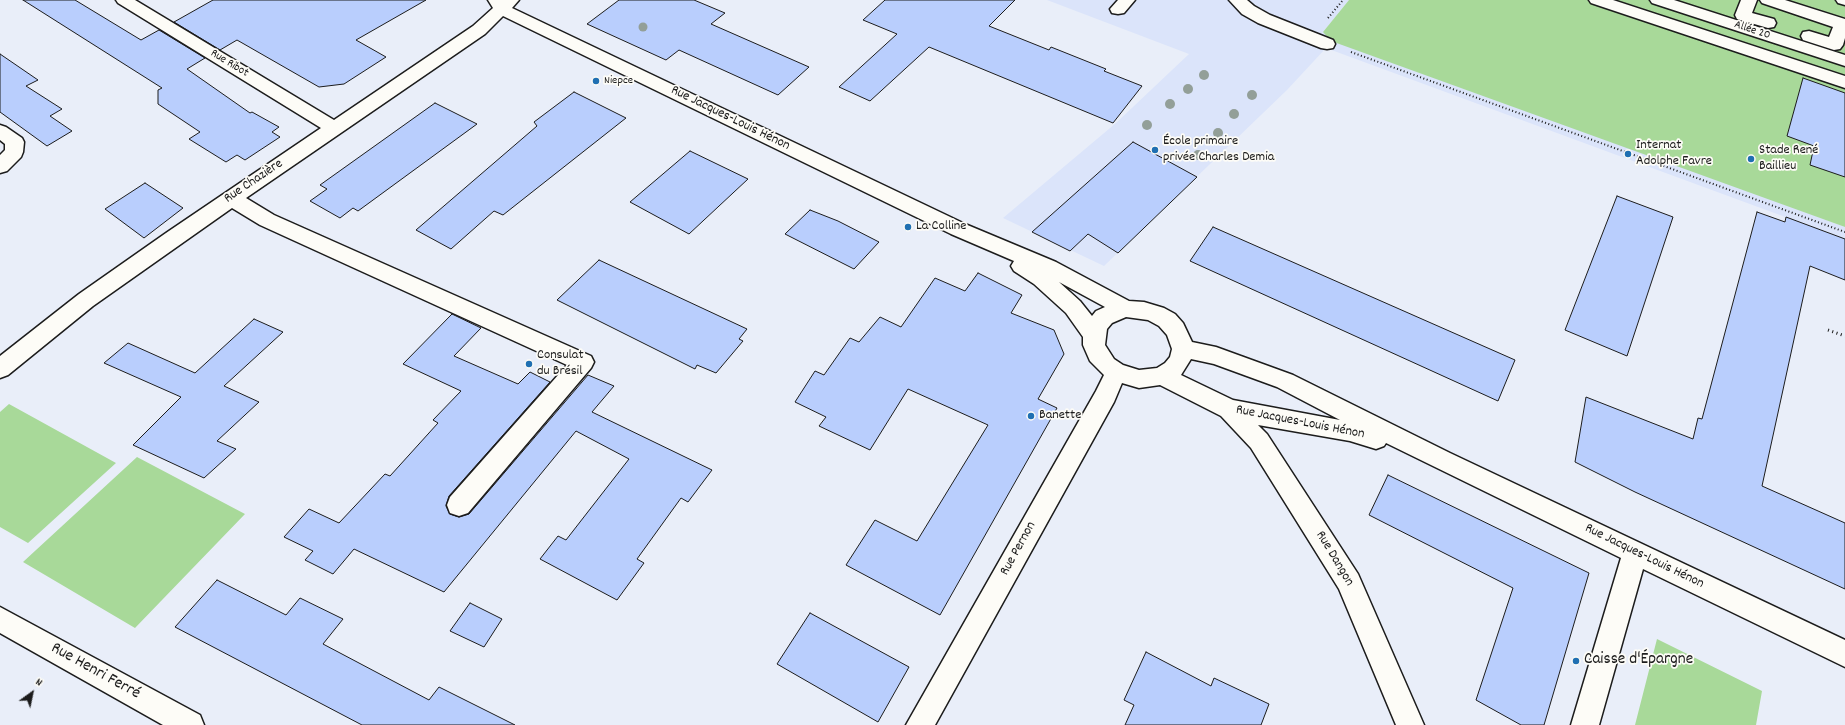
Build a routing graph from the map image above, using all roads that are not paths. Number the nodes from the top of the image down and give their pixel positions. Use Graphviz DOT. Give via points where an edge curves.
graph roads {
  1 [pos="124,0"];
  2 [pos="1237,0"];
  3 [pos="1597,0"];
  4 [pos="1658,0"];
  5 [pos="1749,0"];
  6 [pos="1774,2"];
  7 [pos="503,3"];
  8 [pos="1701,6"];
  9 [pos="1809,7"];
  10 [pos="1844,20"];
  11 [pos="1772,25"];
  12 [pos="1804,35"];
  13 [pos="1327,44"];
  14 [pos="1845,61"];
  15 [pos="1845,82"];
  16 [pos="334,128"];
  17 [pos="0,131"];
  18 [pos="0,166"];
  19 [pos="231,198"];
  20 [pos="958,229"];
  21 [pos="1126,309"];
  22 [pos="1094,335"];
  23 [pos="1183,349"];
  24 [pos="4,361"];
  25 [pos="1116,372"];
  26 [pos="1162,376"];
  27 [pos="1229,409"];
  28 [pos="1442,460"];
  29 [pos="459,505"];
  30 [pos="1635,553"];
  31 [pos="0,619"];
  32 [pos="1845,654"];
  33 [pos="190,725"];
  34 [pos="920,725"];
  35 [pos="1410,725"];
  36 [pos="1585,725"];
  1 -- 16 [label="street, Rue Ribot"];
  2 -- 13 [label="street" via="1264,19"];
  3 -- 15 [label="street"];
  4 -- 8 [label="street, Allée 20"];
  5 -- 11 [label="street" via="1744,15"];
  6 -- 9 [label="street"];
  6 -- 11 [label="street"];
  7 -- 16 [label="street, Rue Chazière" via="479,30"];
  7 -- 20 [label="street, Rue Jacques-Louis Hénon"];
  8 -- 14 [label="street, Allée 20"];
  9 -- 10 [label="street"];
  9 -- 12 [label="street"];
  10 -- 12 [label="street" via="1834,45"];
  11 -- 12 [label="street"];
  16 -- 19 [label="street, Rue Chazière"];
  17 -- 18 [label="street" via="15,142 14,152"];
  19 -- 24 [label="street, Rue Chazière"];
  19 -- 29 [label="street" via="267,220 582,362"];
  20 -- 21 [label="street, Rue Jacques-Louis Hénon" via="1049,267"];
  20 -- 22 [label="street, Rue Jacques-Louis Hénon" via="1041,278 1075,309"];
  21 -- 22 [label="street, Rue Jacques-Louis Hénon" via="1104,317 1097,325"];
  21 -- 23 [label="street, Rue Jacques-Louis Hénon" via="1144,310 1167,320 1176,329"];
  22 -- 25 [label="street, Rue Jacques-Louis Hénon" via="1098,355"];
  23 -- 26 [label="street" via="1180,360 1173,369"];
  23 -- 28 [label="street, Rue Jacques-Louis Hénon" via="1216,356 1285,381"];
  25 -- 26 [label="street, Rue Jacques-Louis Hénon" via="1139,379"];
  25 -- 34 [label="street, Rue Pernon"];
  26 -- 27 [label="street, Rue Jacques-Louis Hénon"];
  27 -- 28 [label="street, Rue Jacques-Louis Hénon" via="1350,431"];
  27 -- 35 [label="street, Rue Dangon" via="1259,440 1349,582"];
  28 -- 30 [label="street, Rue Jacques-Louis Hénon"];
  30 -- 32 [label="street, Rue Jacques-Louis Hénon"];
  30 -- 36 [label="street"];
  31 -- 33 [label="street, Rue Henri Ferré"];
}
